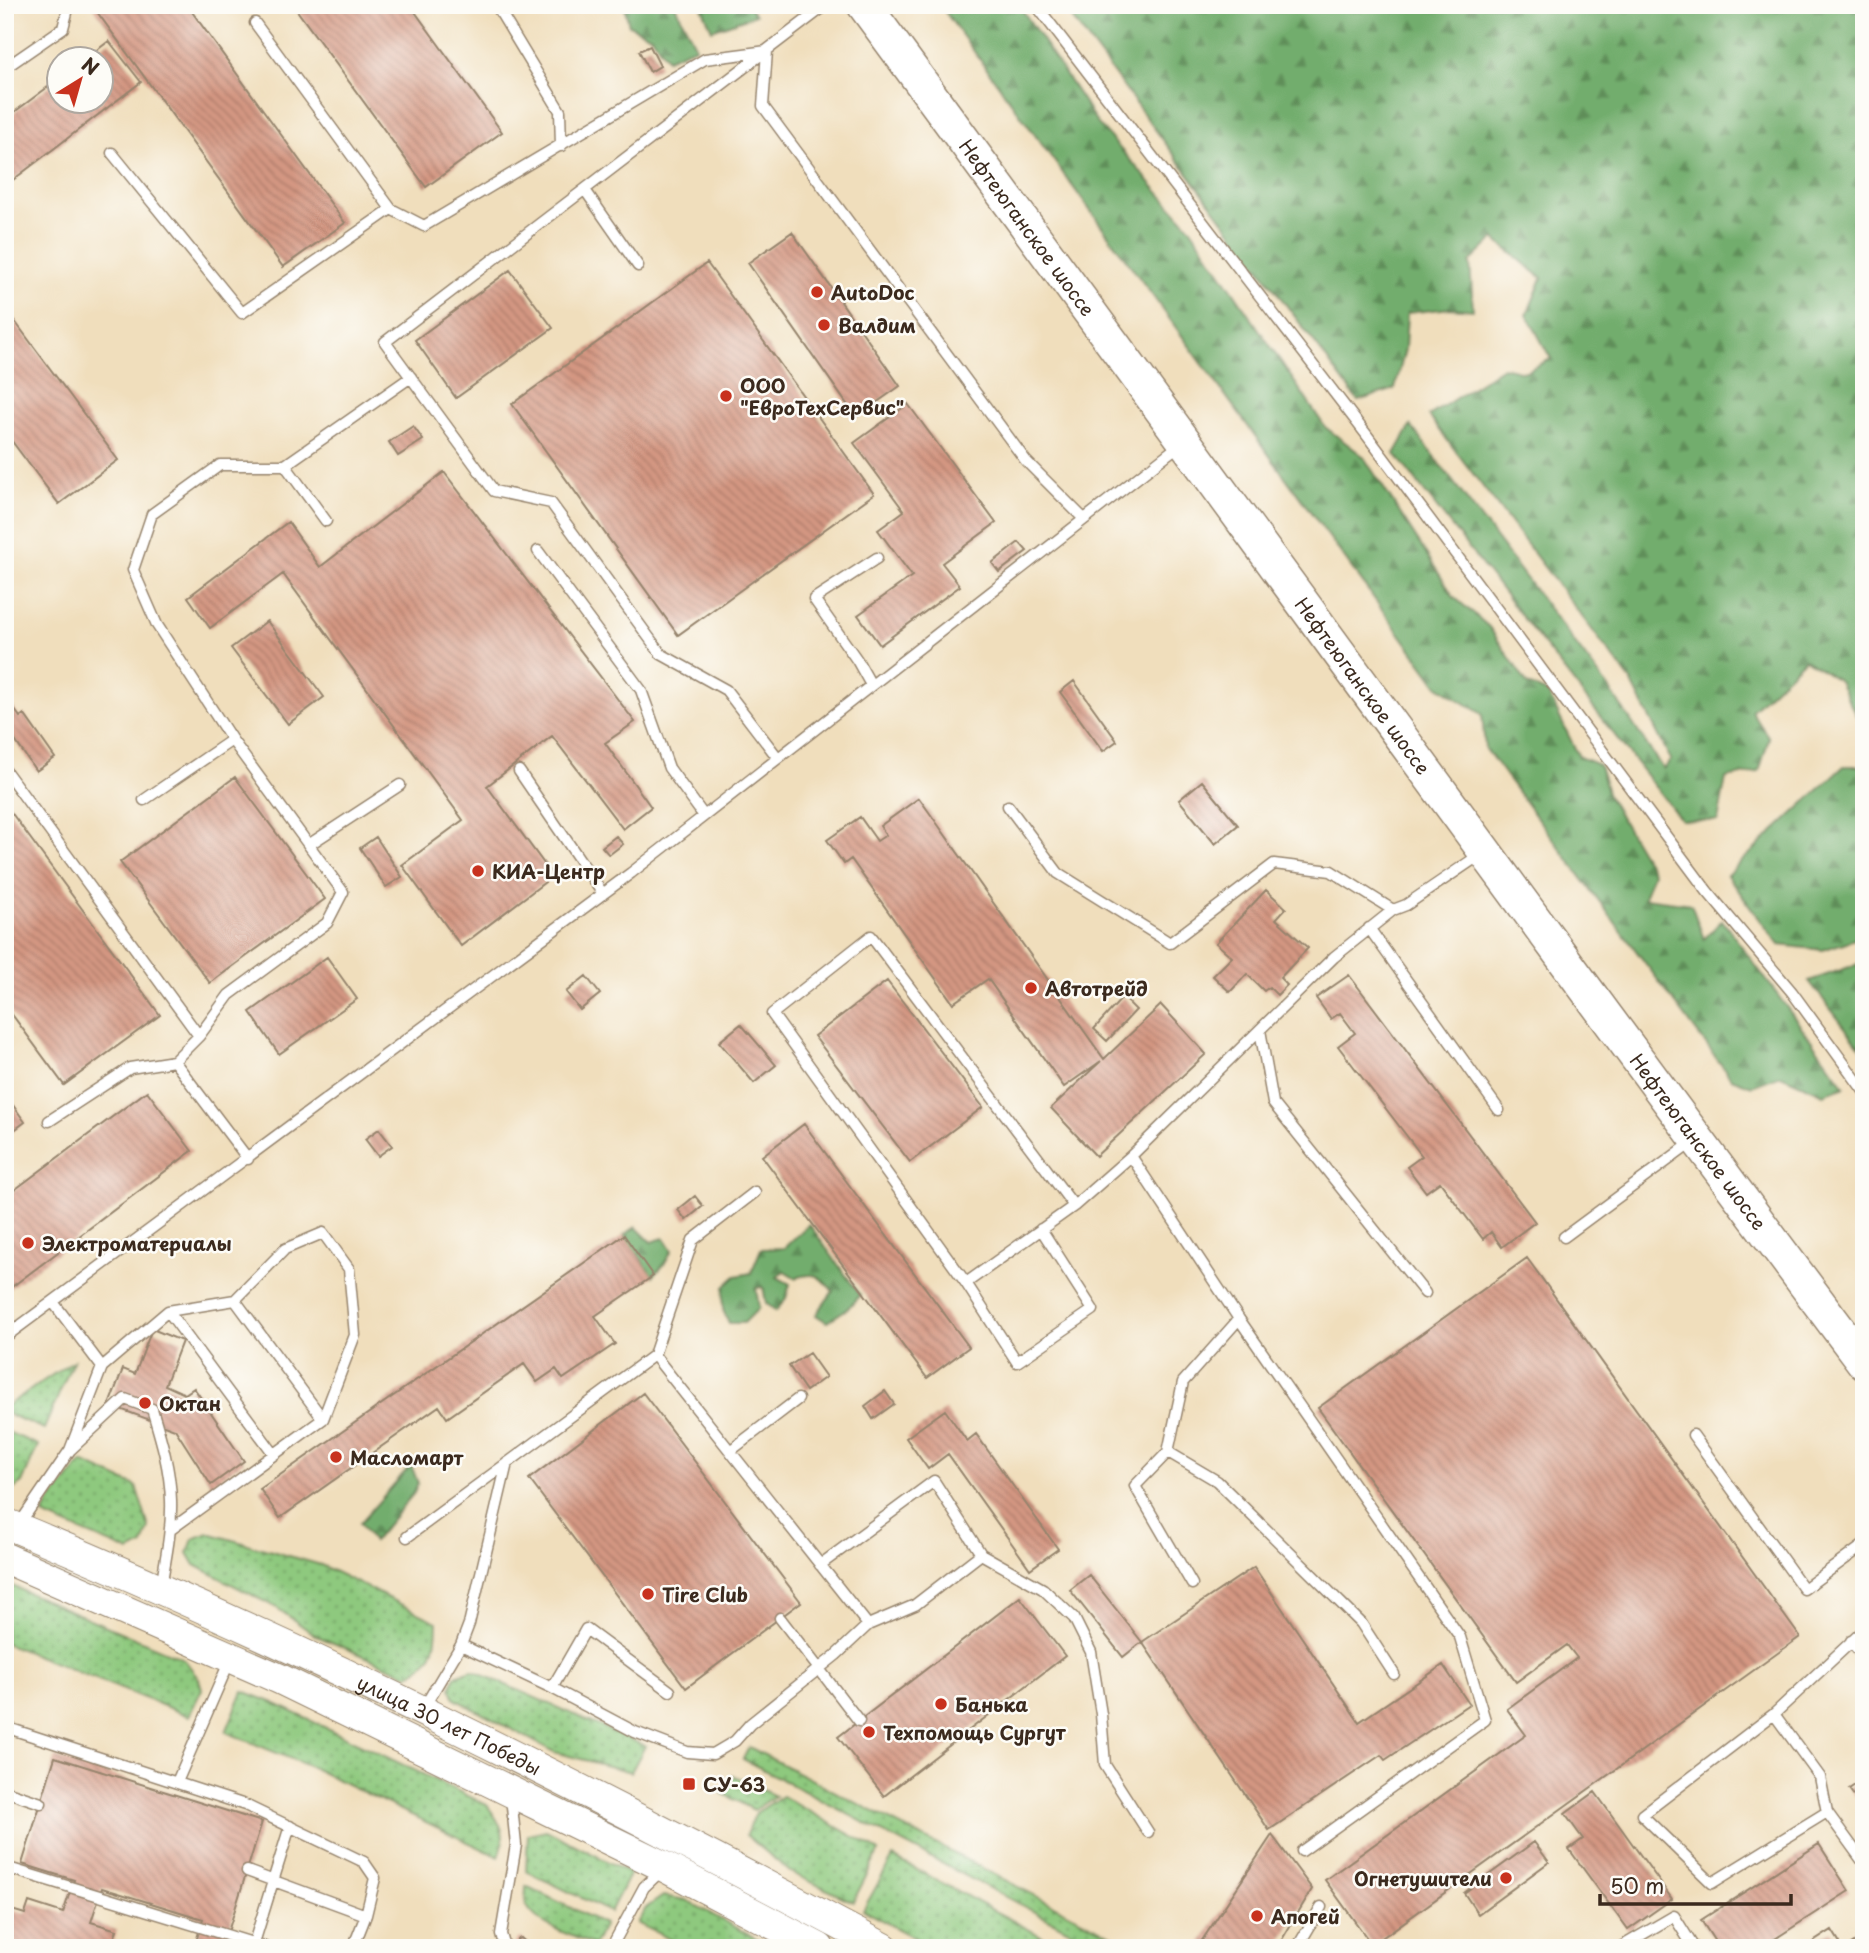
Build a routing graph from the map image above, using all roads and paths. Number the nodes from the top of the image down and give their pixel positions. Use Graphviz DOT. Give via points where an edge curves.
graph roads {
  1 [pos="69,5"];
  2 [pos="496,5"];
  3 [pos="826,5"];
  4 [pos="864,5"];
  5 [pos="1037,5"];
  6 [pos="255,23"];
  7 [pos="767,51"];
  8 [pos="5,68"];
  9 [pos="561,146"];
  10 [pos="112,153"];
  11 [pos="585,190"];
  12 [pos="391,209"];
  13 [pos="638,266"];
  14 [pos="411,377"];
  15 [pos="1186,440"];
  16 [pos="285,465"];
  17 [pos="1083,518"];
  18 [pos="326,521"];
  19 [pos="538,551"];
  20 [pos="877,558"];
  21 [pos="871,685"];
  22 [pos="232,740"];
  23 [pos="778,758"];
  24 [pos="5,770"];
  25 [pos="519,771"];
  26 [pos="400,785"];
  27 [pos="144,800"];
  28 [pos="1008,806"];
  29 [pos="704,816"];
  30 [pos="310,844"];
  31 [pos="1485,852"];
  32 [pos="603,894"];
  33 [pos="1393,910"];
  34 [pos="1369,928"];
  35 [pos="1260,1030"];
  36 [pos="199,1036"];
  37 [pos="174,1061"];
  38 [pos="1864,1091"];
  39 [pos="1499,1110"];
  40 [pos="49,1121"];
  41 [pos="1696,1140"];
  42 [pos="1131,1156"];
  43 [pos="248,1159"];
  44 [pos="755,1192"];
  45 [pos="1074,1206"];
  46 [pos="1041,1229"];
  47 [pos="1564,1237"];
  48 [pos="966,1283"];
  49 [pos="1425,1293"];
  50 [pos="235,1300"];
  51 [pos="53,1302"];
  52 [pos="168,1311"];
  53 [pos="1239,1319"];
  54 [pos="5,1337"];
  55 [pos="654,1355"];
  56 [pos="1864,1363"];
  57 [pos="102,1367"];
  58 [pos="798,1399"];
  59 [pos="323,1419"];
  60 [pos="1693,1435"];
  61 [pos="70,1450"];
  62 [pos="730,1451"];
  63 [pos="1168,1452"];
  64 [pos="274,1454"];
  65 [pos="507,1463"];
  66 [pos="11,1525"];
  67 [pos="170,1530"];
  68 [pos="407,1537"];
  69 [pos="1864,1545"];
  70 [pos="981,1554"];
  71 [pos="5,1558"];
  72 [pos="820,1565"];
  73 [pos="1192,1584"];
  74 [pos="161,1589"];
  75 [pos="780,1618"];
  76 [pos="868,1625"];
  77 [pos="1864,1630"];
  78 [pos="1851,1641"];
  79 [pos="461,1645"];
  80 [pos="232,1656"];
  81 [pos="1864,1658"];
  82 [pos="818,1668"];
  83 [pos="1394,1674"];
  84 [pos="552,1688"];
  85 [pos="670,1691"];
  86 [pos="422,1711"];
  87 [pos="1774,1714"];
  88 [pos="859,1721"];
  89 [pos="5,1727"];
  90 [pos="177,1782"];
  91 [pos="5,1791"];
  92 [pos="511,1791"];
  93 [pos="41,1803"];
  94 [pos="1827,1812"];
  95 [pos="290,1826"];
  96 [pos="1148,1832"];
  97 [pos="1302,1852"];
  98 [pos="1864,1863"];
  99 [pos="5,1867"];
  100 [pos="665,1867"];
  101 [pos="247,1871"];
  102 [pos="275,1881"];
  103 [pos="1321,1907"];
  104 [pos="366,1915"];
  105 [pos="254,1943"];
  106 [pos="269,1948"];
  107 [pos="353,1948"];
  108 [pos="505,1948"];
  109 [pos="611,1948"];
  110 [pos="819,1948"];
  111 [pos="884,1948"];
  112 [pos="1297,1948"];
  113 [pos="1619,1948"];
  114 [pos="1694,1948"];
  1 -- 8 [label="lane" via="63,29"];
  2 -- 9 [label="lane" via="561,111"];
  3 -- 7 [label="lane"];
  4 -- 15 [label="main road, Нефтеюганское шоссе"];
  5 -- 38 [label="lane" via="1707,891 1793,992"];
  6 -- 12 [label="lane"];
  7 -- 9 [label="lane" via="705,59"];
  7 -- 11 [label="lane"];
  7 -- 17 [label="lane" via="763,106 1026,461"];
  9 -- 12 [label="lane" via="424,226"];
  10 -- 12 [label="lane" via="242,313"];
  11 -- 13 [label="lane"];
  11 -- 14 [label="lane" via="385,342"];
  14 -- 16 [label="lane"];
  14 -- 23 [label="lane" via="494,491 551,503 662,654 726,690"];
  15 -- 17 [label="lane"];
  15 -- 31 [label="main road, Нефтеюганское шоссе"];
  16 -- 18 [label="lane"];
  16 -- 22 [label="lane" via="220,465 152,514 133,570 158,625"];
  17 -- 21 [label="lane"];
  19 -- 29 [label="lane" via="640,690 668,768"];
  20 -- 21 [label="lane" via="814,599"];
  21 -- 23 [label="lane"];
  22 -- 27 [label="lane"];
  22 -- 30 [label="lane"];
  23 -- 29 [label="lane"];
  24 -- 36 [label="lane"];
  25 -- 32 [label="lane"];
  26 -- 30 [label="lane"];
  28 -- 33 [label="lane" via="1058,873 1170,943 1274,864 1331,871"];
  29 -- 32 [label="lane"];
  30 -- 36 [label="lane" via="343,892 327,923 229,995"];
  31 -- 33 [label="lane"];
  31 -- 41 [label="main road, Нефтеюганское шоссе"];
  32 -- 43 [label="lane"];
  33 -- 34 [label="lane"];
  34 -- 35 [label="lane"];
  34 -- 39 [label="lane"];
  35 -- 42 [label="lane"];
  35 -- 49 [label="lane" via="1273,1103"];
  36 -- 37 [label="lane"];
  37 -- 40 [label="lane" via="130,1068"];
  37 -- 43 [label="lane"];
  41 -- 47 [label="lane"];
  41 -- 56 [label="main road, Нефтеюганское шоссе"];
  42 -- 45 [label="lane"];
  42 -- 53 [label="lane"];
  43 -- 51 [label="lane"];
  44 -- 55 [label="lane" via="693,1240"];
  45 -- 46 [label="lane"];
  45 -- 48 [label="lane" via="871,936 772,1014"];
  46 -- 48 [label="lane"];
  46 -- 48 [label="lane" via="1093,1310 1017,1362"];
  50 -- 52 [label="lane"];
  50 -- 59 [label="lane"];
  50 -- 59 [label="lane" via="285,1249 323,1233 330,1242 349,1269 355,1335"];
  51 -- 54 [label="lane"];
  51 -- 57 [label="lane"];
  52 -- 57 [label="lane"];
  52 -- 64 [label="lane"];
  53 -- 63 [label="lane" via="1183,1382"];
  53 -- 97 [label="lane" via="1460,1637 1485,1720"];
  55 -- 62 [label="lane"];
  55 -- 65 [label="lane"];
  57 -- 61 [label="lane"];
  58 -- 62 [label="lane"];
  59 -- 64 [label="lane"];
  60 -- 69 [label="lane" via="1804,1589"];
  61 -- 66 [label="lane"];
  61 -- 67 [label="lane" via="125,1399 152,1409 164,1447"];
  62 -- 72 [label="lane"];
  63 -- 73 [label="lane" via="1135,1486"];
  63 -- 83 [label="lane" via="1217,1481 1361,1623"];
  64 -- 67 [label="lane"];
  65 -- 68 [label="lane"];
  65 -- 79 [label="lane" via="476,1603"];
  66 -- 74 [label="main road, улица 30 лет Победы"];
  67 -- 74 [label="lane"];
  70 -- 72 [label="lane" via="934,1481"];
  70 -- 76 [label="lane" via="915,1605"];
  70 -- 96 [label="lane" via="1044,1589 1074,1618 1091,1652 1105,1765"];
  71 -- 80 [label="main road, улица 30 лет Победы"];
  72 -- 76 [label="lane"];
  74 -- 86 [label="main road, улица 30 лет Победы"];
  75 -- 82 [label="lane"];
  76 -- 82 [label="lane"];
  77 -- 78 [label="lane"];
  78 -- 81 [label="lane"];
  78 -- 87 [label="lane"];
  79 -- 84 [label="lane"];
  79 -- 86 [label="lane"];
  80 -- 90 [label="lane"];
  80 -- 92 [label="main road, улица 30 лет Победы"];
  82 -- 84 [label="lane" via="735,1741 713,1754 687,1752 635,1732"];
  82 -- 88 [label="lane"];
  84 -- 85 [label="lane" via="586,1629"];
  86 -- 111 [label="main road, улица 30 лет Победы"];
  87 -- 94 [label="lane" via="1820,1777"];
  87 -- 94 [label="lane" via="1642,1815 1712,1883"];
  89 -- 90 [label="lane"];
  90 -- 95 [label="lane"];
  91 -- 93 [label="lane"];
  92 -- 100 [label="main road, улица 30 лет Победы"];
  92 -- 108 [label="lane" via="516,1845 501,1934"];
  94 -- 98 [label="lane"];
  95 -- 102 [label="lane"];
  95 -- 104 [label="lane" via="364,1862 375,1878"];
  99 -- 105 [label="lane"];
  100 -- 109 [label="lane" via="644,1887"];
  100 -- 110 [label="main road, улица 30 лет Победы"];
  101 -- 102 [label="lane"];
  102 -- 104 [label="lane"];
  102 -- 105 [label="lane"];
  103 -- 112 [label="lane"];
  104 -- 107 [label="lane"];
  105 -- 106 [label="lane"];
  113 -- 114 [label="lane" via="1674,1916"];
}
